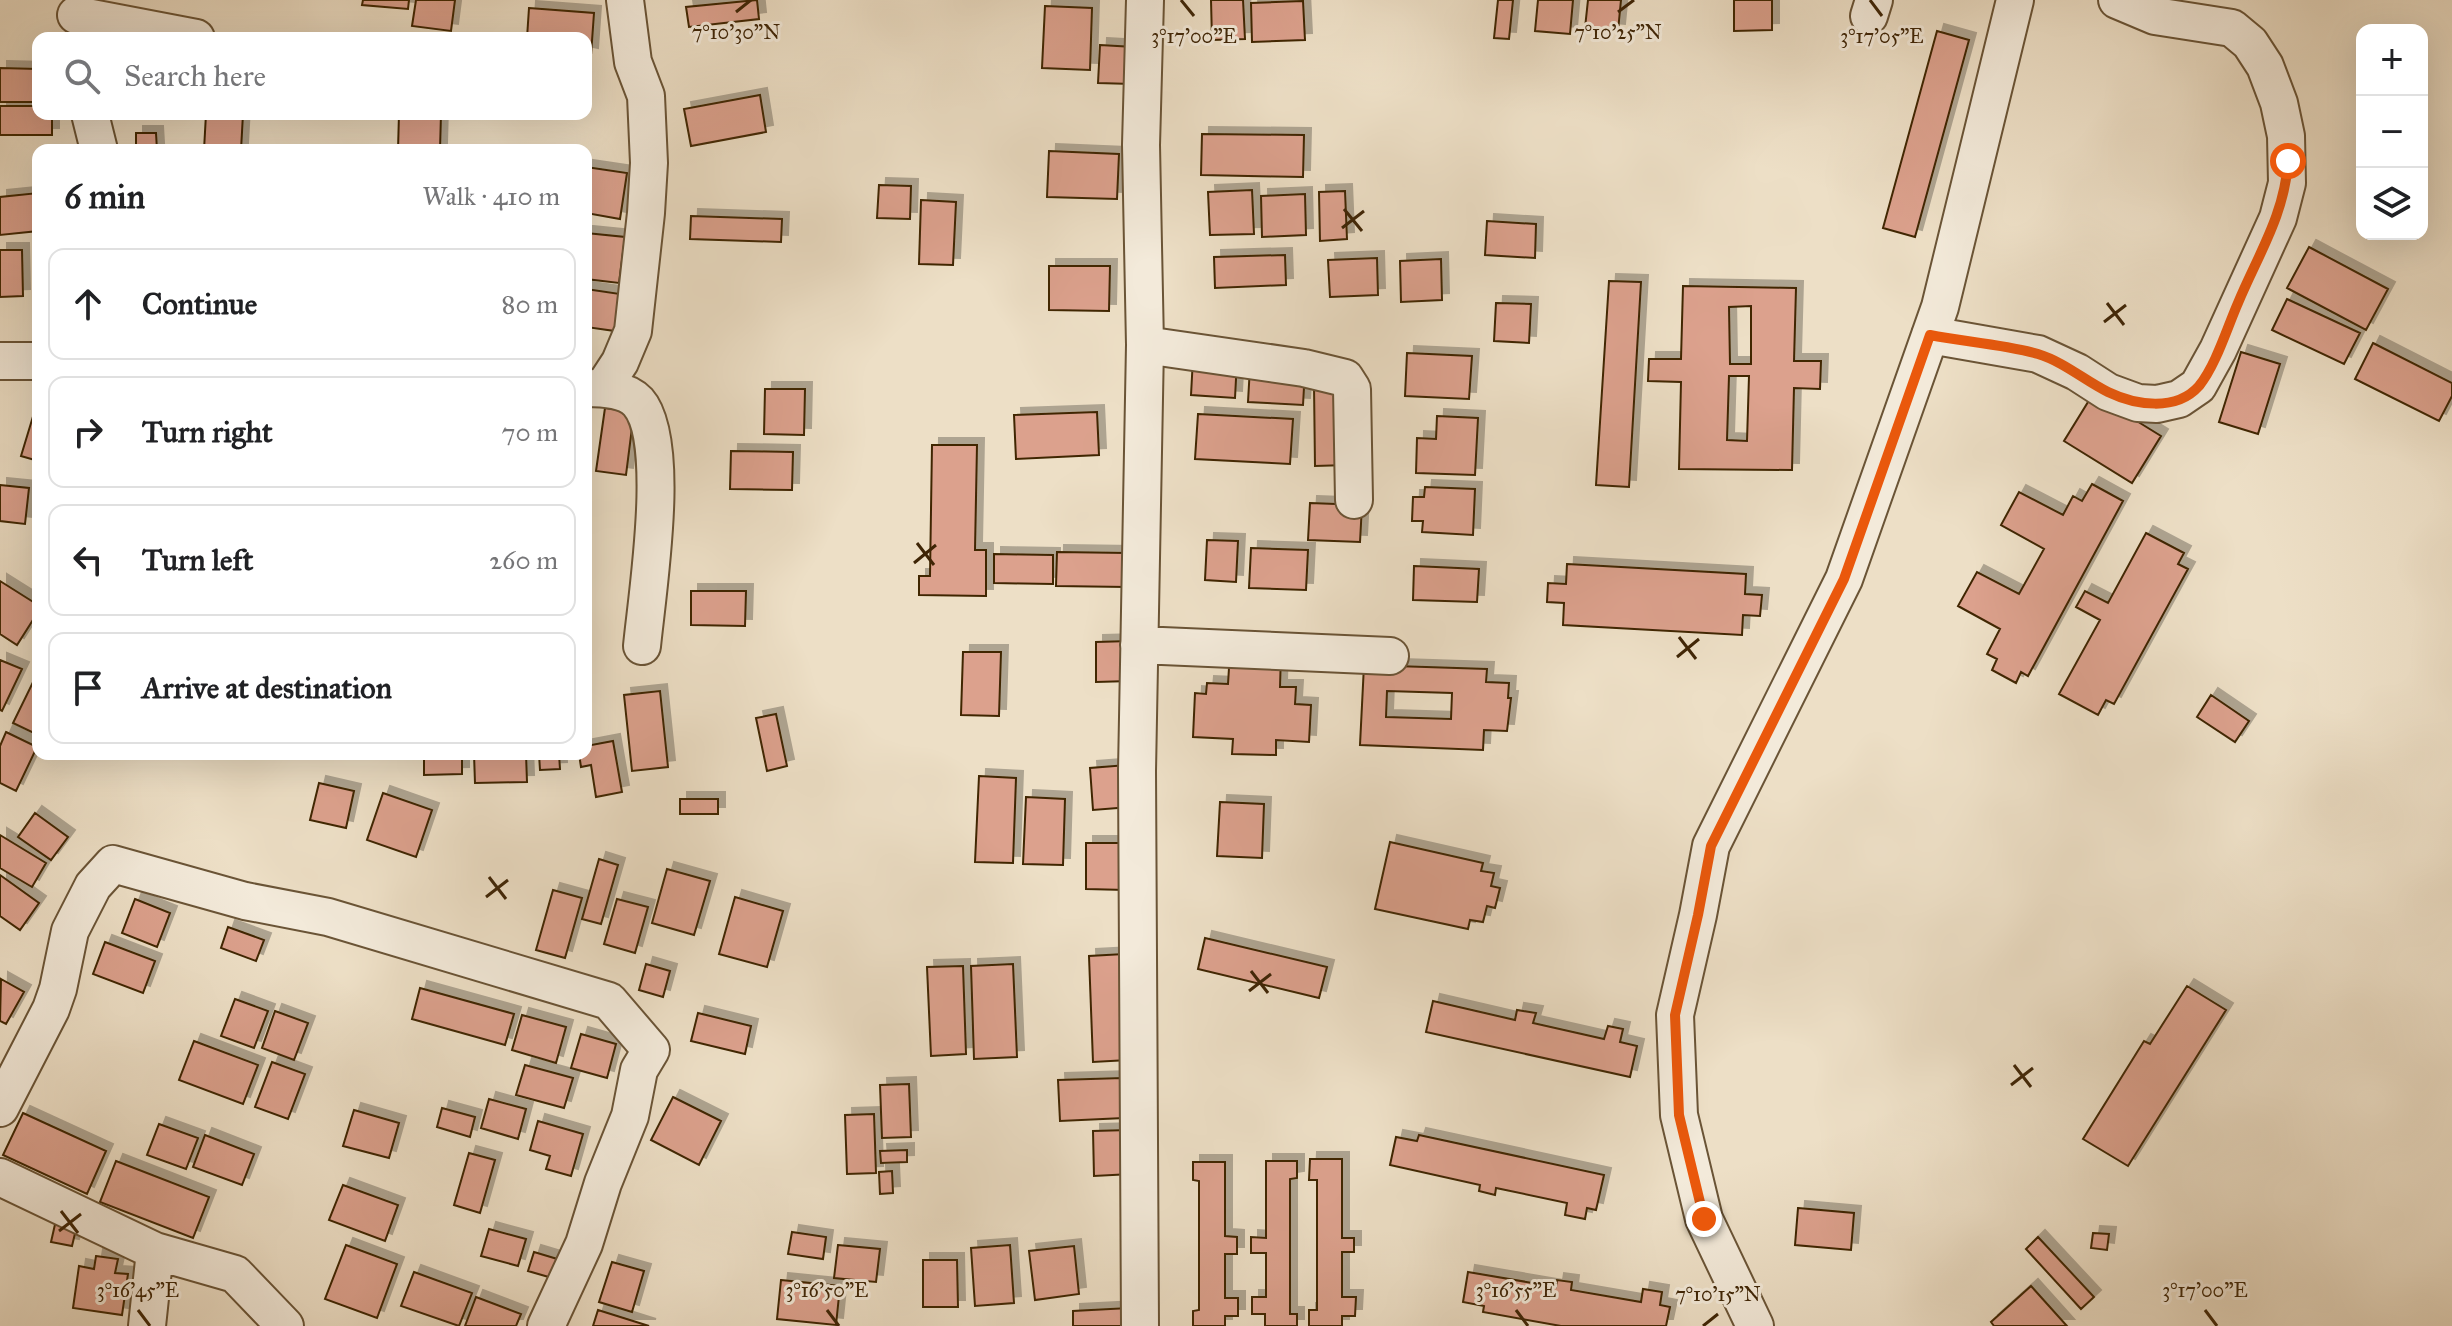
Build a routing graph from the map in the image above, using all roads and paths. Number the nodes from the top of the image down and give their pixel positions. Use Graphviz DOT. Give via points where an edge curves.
graph roads {
  1 [pos="625,0"];
  2 [pos="1145,0"];
  3 [pos="2015,0"];
  4 [pos="2117,0"];
  5 [pos="77,18"];
  6 [pos="160,32"];
  7 [pos="92,120"];
  8 [pos="98,144"];
  9 [pos="1930,335"];
  10 [pos="1145,345"];
  11 [pos="594,388"];
  12 [pos="1354,500"];
  13 [pos="1139,645"];
  14 [pos="642,646"];
  15 [pos="1390,656"];
  16 [pos="0,1108"];
  17 [pos="0,1177"];
  18 [pos="155,1251"];
  19 [pos="147,1326"];
  20 [pos="285,1326"];
  21 [pos="546,1326"];
  22 [pos="1140,1326"];
  23 [pos="1755,1326"];
  1 -- 11 [label="street" via="633,62 646,96 646,213 633,331 620,362"];
  2 -- 10 [label="street"];
  3 -- 9 [label="street"];
  4 -- 9 [label="street" via="2155,16 2232,28 2265,66 2279,103 2288,161 2278,218 2205,374 2179,399 2138,403 2038,354"];
  5 -- 6 [label="street"];
  7 -- 8 [label="street"];
  9 -- 23 [label="street" via="1844,579 1711,846 1675,1015 1679,1115 1704,1219"];
  10 -- 12 [label="street" via="1345,378 1352,389"];
  10 -- 13 [label="street"];
  11 -- 14 [label="street" via="636,399 651,426 657,494"];
  13 -- 15 [label="street"];
  13 -- 22 [label="street"];
  16 -- 21 [label="street" via="51,1009 70,931 93,886 113,864 245,901 328,917 609,1001 651,1050 639,1070 630,1116 584,1244"];
  17 -- 18 [label="street"];
  18 -- 19 [label="street"];
  18 -- 20 [label="street" via="235,1274"];
}
